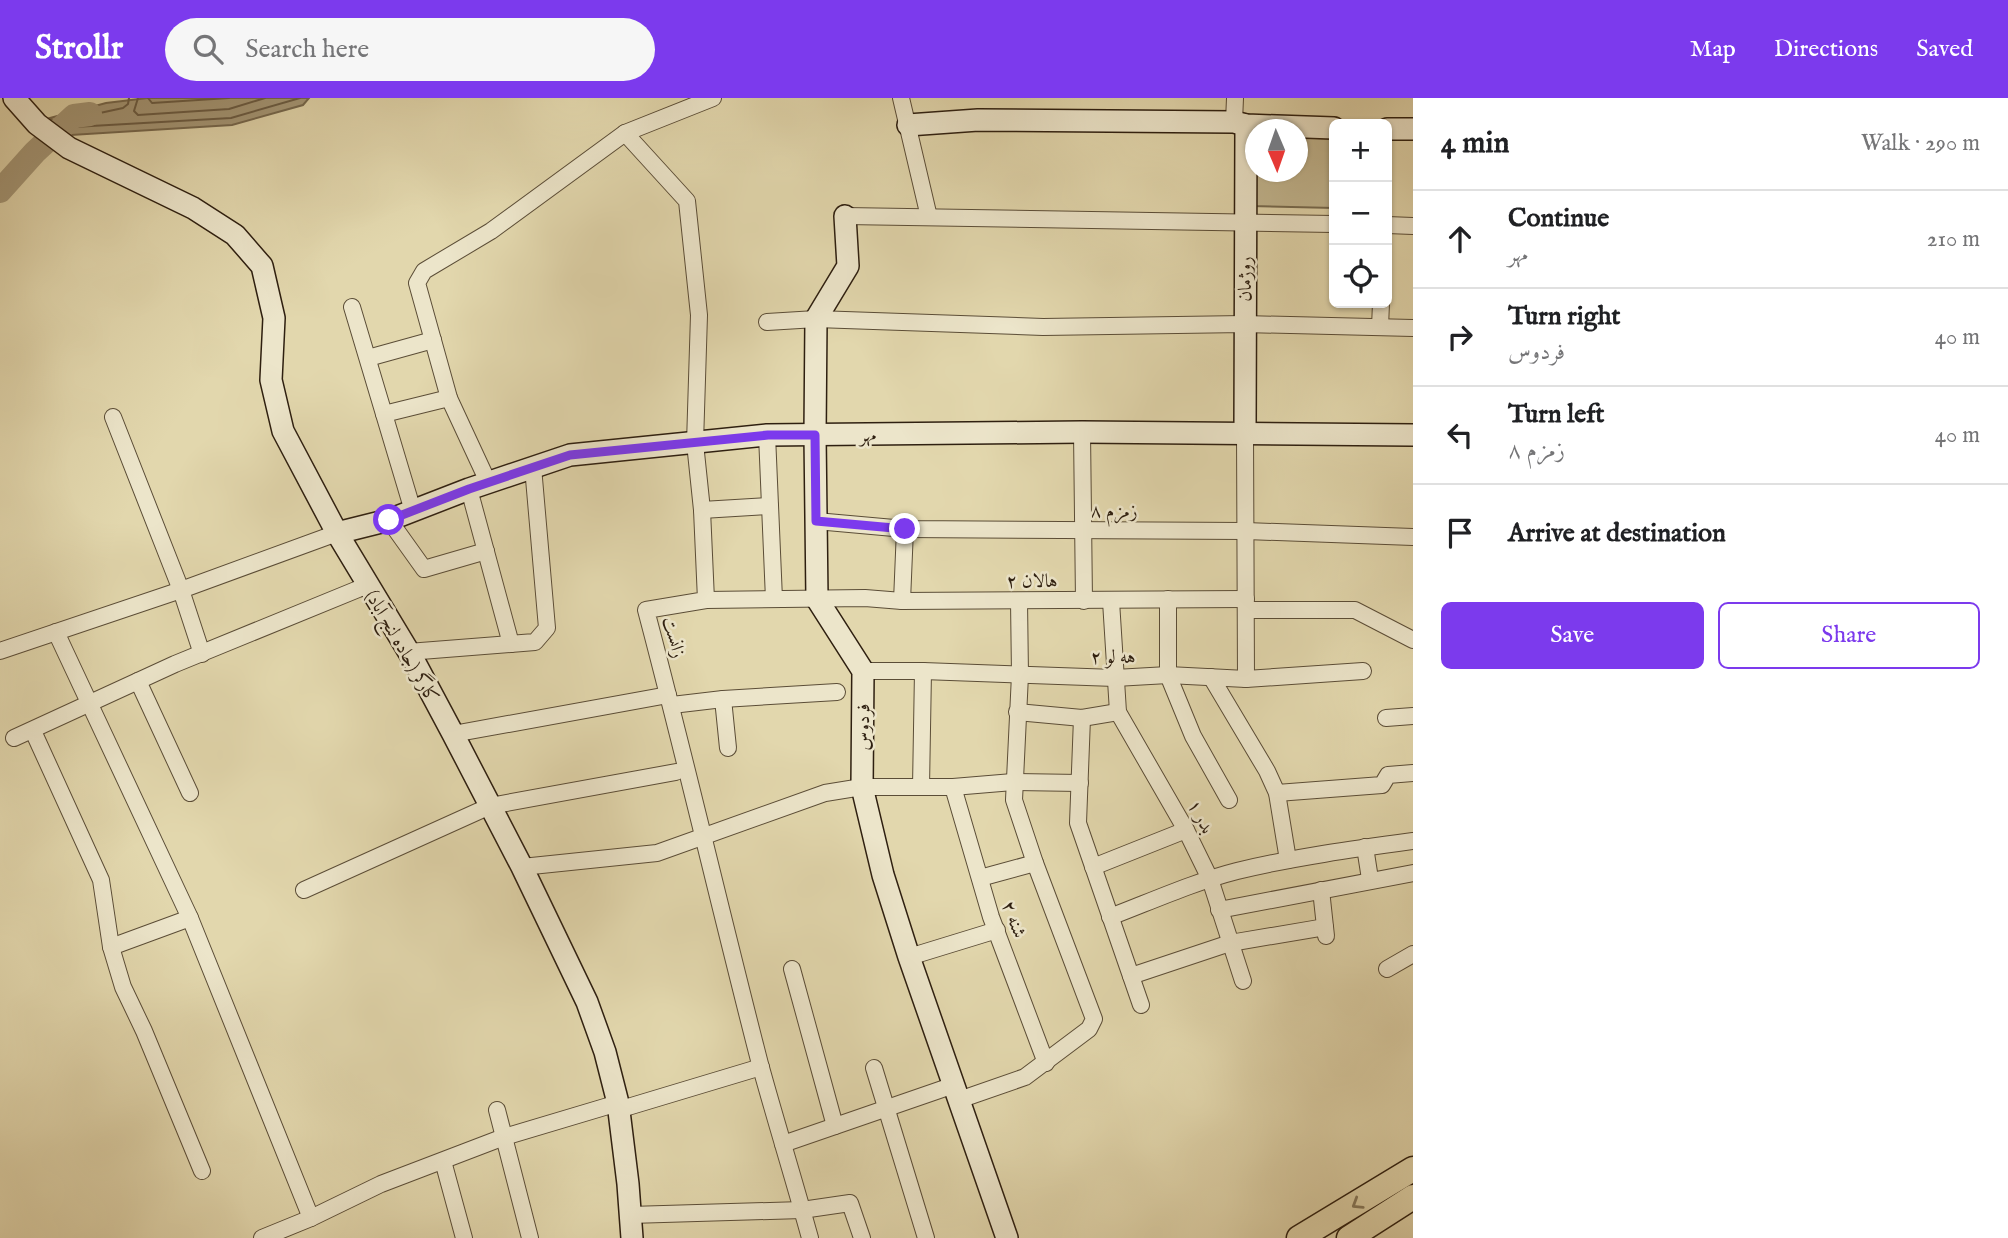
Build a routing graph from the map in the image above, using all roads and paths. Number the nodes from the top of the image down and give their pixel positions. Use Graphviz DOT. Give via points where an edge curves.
graph roads {
  1 [pos="15,98"];
  2 [pos="713,98"];
  3 [pos="901,98"];
  4 [pos="1235,98"];
  5 [pos="1240,124"];
  6 [pos="908,125"];
  7 [pos="1329,128"];
  8 [pos="1392,129"];
  9 [pos="1413,129"];
  10 [pos="625,132"];
  11 [pos="845,216"];
  12 [pos="929,217"];
  13 [pos="1245,222"];
  14 [pos="1329,224"];
  15 [pos="1392,225"];
  16 [pos="1413,226"];
  17 [pos="352,307"];
  18 [pos="1381,308"];
  19 [pos="816,319"];
  20 [pos="766,322"];
  21 [pos="1244,324"];
  22 [pos="1380,327"];
  23 [pos="1413,328"];
  24 [pos="433,340"];
  25 [pos="369,358"];
  26 [pos="449,398"];
  27 [pos="384,415"];
  28 [pos="113,417"];
  29 [pos="1082,432"];
  30 [pos="1245,433"];
  31 [pos="768,435"];
  32 [pos="815,435"];
  33 [pos="1413,435"];
  34 [pos="695,443"];
  35 [pos="533,467"];
  36 [pos="478,485"];
  37 [pos="770,506"];
  38 [pos="702,510"];
  39 [pos="413,511"];
  40 [pos="389,520"];
  41 [pos="816,521"];
  42 [pos="905,529"];
  43 [pos="1084,531"];
  44 [pos="1246,531"];
  45 [pos="337,533"];
  46 [pos="1413,537"];
  47 [pos="486,551"];
  48 [pos="368,585"];
  49 [pos="181,590"];
  50 [pos="774,599"];
  51 [pos="817,599"];
  52 [pos="706,600"];
  53 [pos="1168,600"];
  54 [pos="902,601"];
  55 [pos="1019,601"];
  56 [pos="1084,601"];
  57 [pos="1111,601"];
  58 [pos="1246,605"];
  59 [pos="56,632"];
  60 [pos="1413,640"];
  61 [pos="511,644"];
  62 [pos="0,651"];
  63 [pos="408,652"];
  64 [pos="201,654"];
  65 [pos="863,671"];
  66 [pos="923,671"];
  67 [pos="1363,671"];
  68 [pos="1020,675"];
  69 [pos="1168,676"];
  70 [pos="1211,677"];
  71 [pos="1115,678"];
  72 [pos="1246,679"];
  73 [pos="138,681"];
  74 [pos="837,692"];
  75 [pos="723,699"];
  76 [pos="670,700"];
  77 [pos="88,703"];
  78 [pos="1017,712"];
  79 [pos="1118,712"];
  80 [pos="1413,716"];
  81 [pos="1082,718"];
  82 [pos="1386,718"];
  83 [pos="33,732"];
  84 [pos="453,734"];
  85 [pos="14,738"];
  86 [pos="728,748"];
  87 [pos="676,772"];
  88 [pos="1413,773"];
  89 [pos="1013,782"];
  90 [pos="1080,783"];
  91 [pos="921,786"];
  92 [pos="862,787"];
  93 [pos="953,787"];
  94 [pos="190,793"];
  95 [pos="1277,793"];
  96 [pos="1229,800"];
  97 [pos="490,806"];
  98 [pos="1186,830"];
  99 [pos="702,839"];
  100 [pos="1413,841"];
  101 [pos="1365,847"];
  102 [pos="1288,860"];
  103 [pos="1035,863"];
  104 [pos="523,867"];
  105 [pos="1094,867"];
  106 [pos="1413,873"];
  107 [pos="980,878"];
  108 [pos="1210,879"];
  109 [pos="1370,879"];
  110 [pos="304,890"];
  111 [pos="1321,890"];
  112 [pos="1219,909"];
  113 [pos="1111,917"];
  114 [pos="190,918"];
  115 [pos="997,930"];
  116 [pos="1230,943"];
  117 [pos="111,947"];
  118 [pos="1413,954"];
  119 [pos="909,957"];
  120 [pos="1387,969"];
  121 [pos="792,970"];
  122 [pos="1131,976"];
  123 [pos="1243,981"];
  124 [pos="1141,1005"];
  125 [pos="1046,1063"];
  126 [pos="761,1067"];
  127 [pos="874,1068"];
  128 [pos="956,1092"];
  129 [pos="618,1106"];
  130 [pos="886,1108"];
  131 [pos="497,1110"];
  132 [pos="835,1126"];
  133 [pos="504,1138"];
  134 [pos="783,1144"];
  135 [pos="443,1161"];
  136 [pos="1413,1169"];
  137 [pos="202,1171"];
  138 [pos="1413,1197"];
  139 [pos="802,1210"];
  140 [pos="630,1215"];
  141 [pos="311,1218"];
  142 [pos="1331,1230"];
  143 [pos="262,1238"];
  144 [pos="464,1238"];
  145 [pos="530,1238"];
  146 [pos="632,1238"];
  147 [pos="810,1238"];
  148 [pos="862,1238"];
  149 [pos="926,1238"];
  150 [pos="1007,1238"];
  151 [pos="1299,1238"];
  152 [pos="1349,1238"];
  1 -- 45 [label="street, کارگر (جاده لنج آباد)" via="37,124 69,148 193,208 235,235 262,266 274,317 271,380 283,431"];
  2 -- 10 [label="street"];
  3 -- 6 [label="street"];
  4 -- 5 [label="street"];
  5 -- 6 [label="street" via="978,120"];
  5 -- 7 [label="street"];
  5 -- 13 [label="street, روژمان"];
  6 -- 12 [label="street"];
  8 -- 9 [label="street"];
  10 -- 24 [label="street" via="491,231 424,271 417,283"];
  10 -- 34 [label="street, زانست" via="687,201 699,315"];
  11 -- 12 [label="street"];
  11 -- 19 [label="street" via="848,266"];
  12 -- 13 [label="street"];
  13 -- 14 [label="street"];
  13 -- 21 [label="street, روژمان"];
  15 -- 16 [label="street"];
  17 -- 25 [label="street"];
  18 -- 22 [label="street"];
  19 -- 20 [label="street"];
  19 -- 21 [label="street" via="1043,327"];
  19 -- 32 [label="street"];
  21 -- 22 [label="street"];
  21 -- 30 [label="street, روژمان"];
  22 -- 23 [label="street"];
  24 -- 25 [label="street"];
  24 -- 26 [label="street"];
  25 -- 27 [label="street"];
  26 -- 27 [label="street"];
  26 -- 36 [label="street"];
  27 -- 39 [label="street"];
  28 -- 49 [label="street"];
  29 -- 30 [label="street, مهر"];
  29 -- 32 [label="street, مهر"];
  29 -- 43 [label="street"];
  30 -- 33 [label="street, مهر"];
  30 -- 44 [label="street"];
  31 -- 32 [label="street, مهر"];
  31 -- 34 [label="street, مهر"];
  31 -- 37 [label="street"];
  32 -- 41 [label="street"];
  34 -- 35 [label="street, مهر" via="570,455"];
  34 -- 38 [label="street, زانست"];
  35 -- 36 [label="street, مهر"];
  35 -- 61 [label="street" via="547,628 536,642"];
  36 -- 39 [label="street, مهر"];
  36 -- 47 [label="street"];
  37 -- 38 [label="street"];
  37 -- 50 [label="street"];
  38 -- 52 [label="street, زانست"];
  39 -- 40 [label="street, مهر"];
  40 -- 45 [label="street, مهر"];
  40 -- 47 [label="street" via="424,569"];
  41 -- 42 [label="street, زمزم ۸"];
  41 -- 51 [label="street"];
  42 -- 43 [label="street, زمزم ۸"];
  42 -- 54 [label="street"];
  43 -- 44 [label="street, زمزم ۸"];
  43 -- 56 [label="street"];
  44 -- 46 [label="street, زمزم ۸"];
  44 -- 58 [label="street"];
  45 -- 48 [label="street, کارگر (جاده لنج آباد)"];
  45 -- 49 [label="street"];
  47 -- 61 [label="street"];
  48 -- 63 [label="street, کارگر (جاده لنج آباد)"];
  48 -- 64 [label="street"];
  49 -- 59 [label="street"];
  49 -- 64 [label="street"];
  50 -- 51 [label="street, هالان ۲"];
  50 -- 52 [label="street, هالان ۲"];
  51 -- 54 [label="street, هالان ۲"];
  51 -- 65 [label="street"];
  52 -- 76 [label="street, زانست" via="646,610"];
  53 -- 57 [label="street, هالان ۲"];
  53 -- 58 [label="street, هالان ۲"];
  53 -- 69 [label="street"];
  54 -- 55 [label="street, هالان ۲"];
  55 -- 56 [label="street, هالان ۲"];
  55 -- 68 [label="street"];
  56 -- 57 [label="street, هالان ۲"];
  57 -- 71 [label="street, بدر ۱"];
  58 -- 60 [label="street, هالان ۲" via="1355,610"];
  58 -- 72 [label="street"];
  59 -- 62 [label="street"];
  59 -- 77 [label="street"];
  61 -- 63 [label="street"];
  63 -- 84 [label="street, کارگر (جاده لنج آباد)"];
  64 -- 73 [label="street"];
  65 -- 66 [label="street, هه لو ۲"];
  65 -- 92 [label="street, فردوس"];
  66 -- 68 [label="street, هه لو ۲"];
  66 -- 91 [label="street"];
  67 -- 72 [label="street, هه لو ۲"];
  68 -- 71 [label="street, هه لو ۲"];
  68 -- 78 [label="street"];
  69 -- 70 [label="street, هه لو ۲"];
  69 -- 71 [label="street, هه لو ۲"];
  69 -- 96 [label="street" via="1193,736"];
  70 -- 72 [label="street, هه لو ۲"];
  70 -- 95 [label="street"];
  71 -- 79 [label="street, بدر ۱"];
  73 -- 77 [label="street"];
  73 -- 94 [label="street"];
  74 -- 75 [label="street"];
  75 -- 76 [label="street"];
  75 -- 86 [label="street"];
  76 -- 84 [label="street"];
  76 -- 99 [label="street, زانست"];
  77 -- 83 [label="street"];
  77 -- 114 [label="street"];
  78 -- 81 [label="street"];
  78 -- 89 [label="street"];
  79 -- 81 [label="street"];
  79 -- 98 [label="street, بدر ۱"];
  80 -- 82 [label="street"];
  81 -- 90 [label="street"];
  83 -- 85 [label="street"];
  83 -- 117 [label="street" via="101,880"];
  84 -- 97 [label="street, کارگر (جاده لنج آباد)"];
  87 -- 97 [label="street"];
  88 -- 95 [label="street" via="1388,775 1382,785"];
  89 -- 90 [label="street"];
  89 -- 93 [label="street"];
  89 -- 103 [label="street" via="1014,800"];
  90 -- 105 [label="street" via="1078,823"];
  91 -- 92 [label="street"];
  91 -- 93 [label="street"];
  92 -- 99 [label="street" via="825,793"];
  92 -- 119 [label="street, فردوس"];
  93 -- 107 [label="street, شنه ۲"];
  95 -- 102 [label="street"];
  97 -- 104 [label="street, کارگر (جاده لنج آباد)"];
  97 -- 110 [label="street"];
  98 -- 105 [label="street"];
  98 -- 108 [label="street, بدر ۱"];
  99 -- 104 [label="street" via="657,853"];
  99 -- 126 [label="street, زانست"];
  100 -- 101 [label="street"];
  101 -- 102 [label="street"];
  101 -- 109 [label="street"];
  102 -- 108 [label="street"];
  103 -- 107 [label="street"];
  103 -- 125 [label="street" via="1094,1019"];
  104 -- 129 [label="street, کارگر (جاده لنج آباد)" via="587,1002"];
  105 -- 113 [label="street"];
  106 -- 109 [label="street"];
  107 -- 115 [label="street, شنه ۲"];
  108 -- 112 [label="street, بدر ۱"];
  108 -- 113 [label="street"];
  109 -- 111 [label="street"];
  111 -- 112 [label="street"];
  111 -- 116 [label="street" via="1326,932"];
  112 -- 116 [label="street, بدر ۱"];
  113 -- 122 [label="street"];
  114 -- 117 [label="street"];
  114 -- 141 [label="street"];
  115 -- 119 [label="street"];
  115 -- 125 [label="street, شنه ۲"];
  116 -- 122 [label="street"];
  116 -- 123 [label="street, بدر ۱"];
  117 -- 137 [label="street" via="122,987"];
  118 -- 120 [label="street"];
  119 -- 128 [label="street, فردوس"];
  121 -- 132 [label="street"];
  122 -- 124 [label="street"];
  125 -- 128 [label="street" via="1025,1077"];
  126 -- 129 [label="street"];
  126 -- 134 [label="street, زانست"];
  127 -- 130 [label="street"];
  128 -- 130 [label="street"];
  128 -- 150 [label="street, فردوس"];
  129 -- 133 [label="street"];
  129 -- 140 [label="street, کارگر (جاده لنج آباد)"];
  130 -- 132 [label="street"];
  130 -- 149 [label="street"];
  131 -- 133 [label="street"];
  132 -- 134 [label="street"];
  133 -- 135 [label="street"];
  133 -- 145 [label="street"];
  134 -- 139 [label="street, زانست"];
  135 -- 141 [label="street"];
  135 -- 144 [label="street"];
  136 -- 142 [label="main road, one-way"];
  138 -- 152 [label="main road"];
  139 -- 140 [label="street"];
  139 -- 147 [label="street, زانست"];
  139 -- 148 [label="street" via="850,1203"];
  140 -- 146 [label="street, کارگر (جاده لنج آباد)"];
  141 -- 143 [label="street"];
  142 -- 151 [label="main road"];
}
